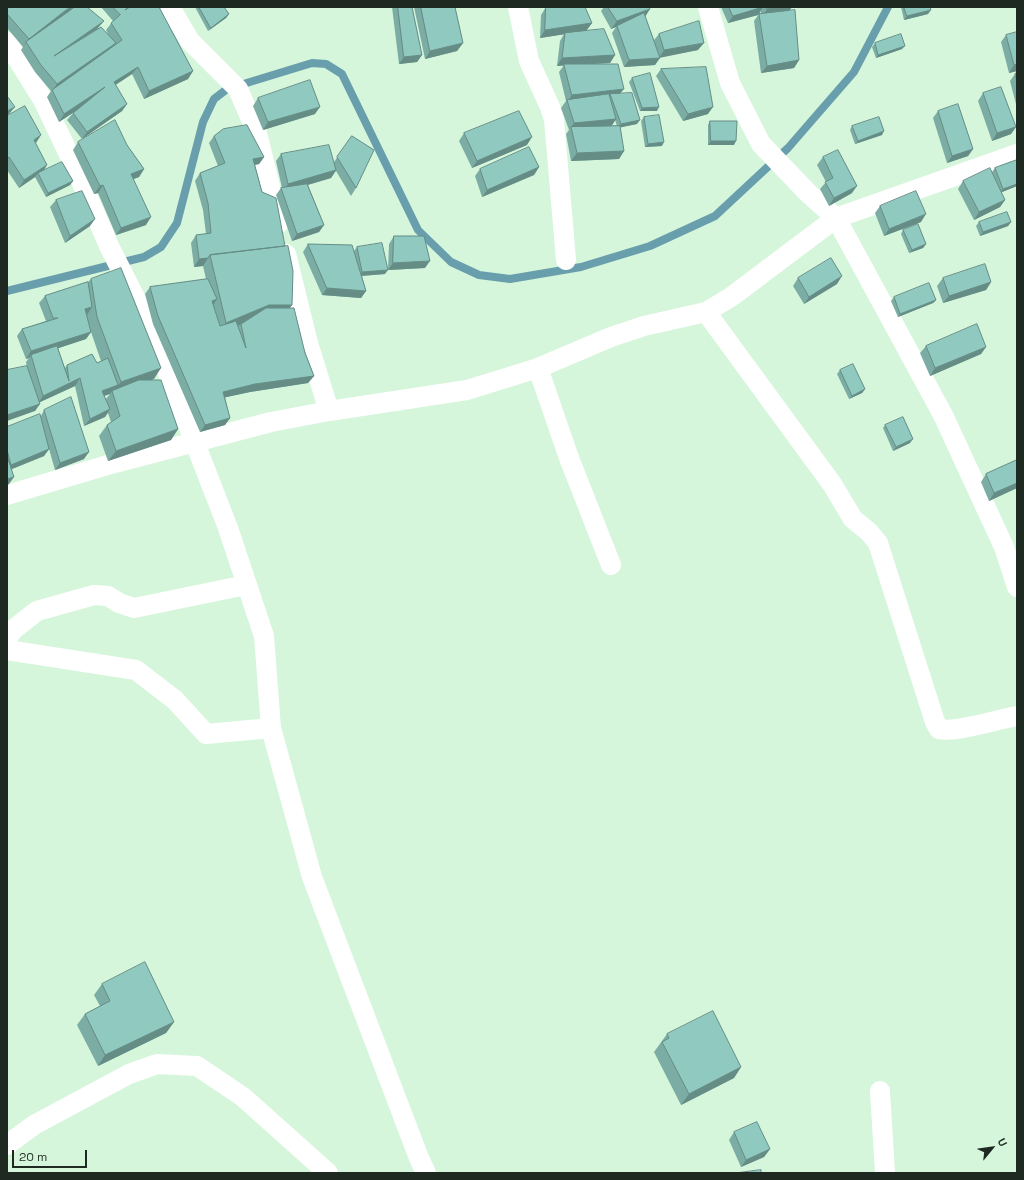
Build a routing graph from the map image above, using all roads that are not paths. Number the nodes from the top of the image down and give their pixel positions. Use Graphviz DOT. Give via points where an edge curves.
graph roads {
  1 [pos="170,7"];
  2 [pos="518,7"];
  3 [pos="708,7"];
  4 [pos="7,42"];
  5 [pos="1017,154"];
  6 [pos="836,218"];
  7 [pos="566,260"];
  8 [pos="706,312"];
  9 [pos="538,368"];
  10 [pos="329,411"];
  11 [pos="194,442"];
  12 [pos="7,495"];
  13 [pos="611,565"];
  14 [pos="246,585"];
  15 [pos="1017,587"];
  16 [pos="7,638"];
  17 [pos="7,650"];
  18 [pos="1017,716"];
  19 [pos="271,728"];
  20 [pos="880,1091"];
  21 [pos="7,1145"];
  22 [pos="328,1173"];
  23 [pos="426,1173"];
  24 [pos="885,1173"];
  1 -- 10 [label="street" via="190,41 238,89 257,134 308,343"];
  2 -- 7 [label="street" via="529,61 554,119"];
  3 -- 6 [label="street" via="730,83 761,144"];
  4 -- 11 [label="street" via="43,100 109,246 150,327"];
  5 -- 6 [label="street"];
  6 -- 8 [label="street" via="731,298"];
  6 -- 15 [label="street" via="943,415 1004,547"];
  8 -- 9 [label="street" via="644,326 611,337"];
  8 -- 18 [label="street" via="832,484 853,519 870,532 878,544 939,729 957,729"];
  9 -- 10 [label="street" via="467,390"];
  9 -- 13 [label="street" via="569,458"];
  10 -- 11 [label="street" via="270,422"];
  11 -- 12 [label="street"];
  11 -- 14 [label="street" via="228,528"];
  14 -- 16 [label="street" via="134,608 108,596 94,595 37,611 14,629"];
  14 -- 19 [label="street" via="264,636"];
  17 -- 19 [label="street" via="136,670 175,700 206,734"];
  19 -- 23 [label="street" via="312,877"];
  20 -- 24 [label="street"];
  21 -- 22 [label="street" via="34,1125 129,1074 157,1064 197,1066 243,1097"];
}
